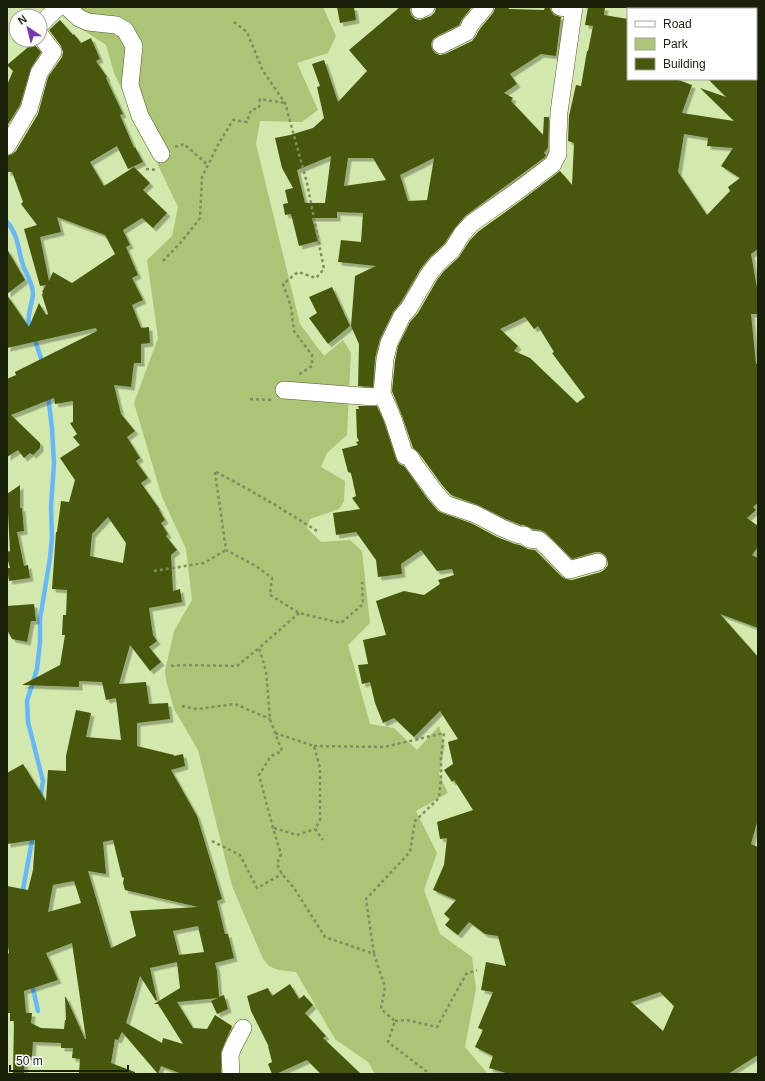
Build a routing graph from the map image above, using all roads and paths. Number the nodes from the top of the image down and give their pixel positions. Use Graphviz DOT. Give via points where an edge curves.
graph roads {
  1 [pos="58,7"];
  2 [pos="67,7"];
  3 [pos="485,7"];
  4 [pos="569,8"];
  5 [pos="48,17"];
  6 [pos="234,22"];
  7 [pos="48,45"];
  8 [pos="442,45"];
  9 [pos="285,103"];
  10 [pos="7,146"];
  11 [pos="161,154"];
  12 [pos="163,261"];
  13 [pos="284,390"];
  14 [pos="382,393"];
  15 [pos="250,399"];
  16 [pos="317,531"];
  17 [pos="226,550"];
  18 [pos="598,562"];
  19 [pos="154,571"];
  20 [pos="362,582"];
  21 [pos="299,613"];
  22 [pos="259,648"];
  23 [pos="171,666"];
  24 [pos="182,706"];
  25 [pos="270,719"];
  26 [pos="275,733"];
  27 [pos="314,746"];
  28 [pos="273,828"];
  29 [pos="315,829"];
  30 [pos="323,840"];
  31 [pos="212,842"];
  32 [pos="282,874"];
  33 [pos="374,954"];
  34 [pos="477,970"];
  35 [pos="395,1020"];
  36 [pos="243,1028"];
  37 [pos="231,1074"];
  38 [pos="430,1074"];
  1 -- 5 [label="street"];
  2 -- 11 [label="street" via="88,22 116,25 124,30 134,46 130,85 140,116"];
  3 -- 8 [label="street" via="467,32"];
  4 -- 14 [label="street" via="559,112 558,154 553,164 472,223 452,250 429,274 410,308 402,316 389,343"];
  6 -- 9 [label="path" via="247,32 262,71"];
  7 -- 10 [label="street" via="53,52 39,73 29,109"];
  9 -- 12 [label="path" via="260,99 259,108 251,110 247,122 233,120 202,177 200,218"];
  9 -- 13 [label="path" via="307,183 324,269 316,278 298,272 282,284 291,307 294,331 312,355 312,366 299,374"];
  13 -- 14 [label="street" via="374,397"];
  13 -- 15 [label="path" via="273,400"];
  14 -- 18 [label="street" via="405,456 410,457 445,504 475,514 529,539 539,540 569,570"];
  16 -- 17 [label="path" via="215,472"];
  17 -- 19 [label="path" via="204,563"];
  17 -- 21 [label="path" via="272,578 270,595"];
  20 -- 21 [label="path" via="363,604 341,623"];
  21 -- 22 [label="path"];
  22 -- 23 [label="path" via="237,666"];
  22 -- 25 [label="path" via="266,671"];
  24 -- 25 [label="path" via="197,709 236,704"];
  25 -- 26 [label="path"];
  26 -- 27 [label="path"];
  26 -- 28 [label="path" via="282,751 271,756 260,775"];
  27 -- 29 [label="path" via="320,768 320,820"];
  27 -- 33 [label="path" via="384,748 444,733 439,798 415,821 410,852 366,899"];
  28 -- 29 [label="path" via="297,835"];
  28 -- 32 [label="path" via="282,854 277,864"];
  29 -- 30 [label="path"];
  31 -- 32 [label="path" via="240,855 257,888"];
  32 -- 33 [label="path" via="294,888 325,937"];
  33 -- 35 [label="path" via="385,987 381,1009"];
  34 -- 35 [label="path" via="466,974 436,1027 407,1020"];
  35 -- 38 [label="path" via="388,1042"];
  36 -- 37 [label="street" via="230,1055"];
}
